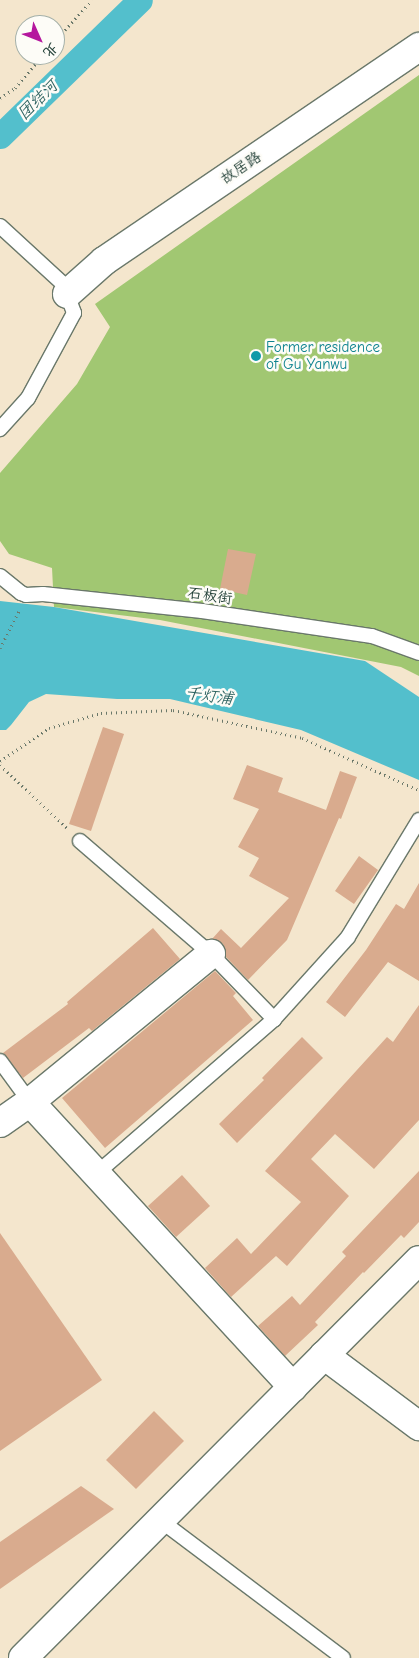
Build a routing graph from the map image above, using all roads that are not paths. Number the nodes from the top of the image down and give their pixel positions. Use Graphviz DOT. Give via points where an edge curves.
graph roads {
  1 [pos="419,47"];
  2 [pos="0,226"];
  3 [pos="67,294"];
  4 [pos="0,429"];
  5 [pos="0,576"];
  6 [pos="419,653"];
  7 [pos="419,820"];
  8 [pos="80,841"];
  9 [pos="211,954"];
  10 [pos="274,1019"];
  11 [pos="0,1061"];
  12 [pos="30,1102"];
  13 [pos="0,1123"];
  14 [pos="96,1174"];
  15 [pos="419,1260"];
  16 [pos="324,1355"];
  17 [pos="293,1386"];
  18 [pos="419,1426"];
  19 [pos="160,1520"];
  20 [pos="22,1658"];
  21 [pos="343,1658"];
  1 -- 3 [label="street, 故居路" via="104,261"];
  2 -- 3 [label="lane" via="63,284"];
  3 -- 4 [label="lane" via="74,313 28,398"];
  5 -- 6 [label="lane, 石板街" via="25,597 43,594 202,611 372,636"];
  7 -- 10 [label="lane" via="348,937"];
  8 -- 9 [label="lane"];
  9 -- 10 [label="lane"];
  9 -- 12 [label="street"];
  10 -- 14 [label="lane"];
  11 -- 12 [label="lane"];
  12 -- 13 [label="street"];
  12 -- 14 [label="street"];
  14 -- 17 [label="street"];
  15 -- 16 [label="street"];
  16 -- 17 [label="street"];
  16 -- 18 [label="street"];
  17 -- 19 [label="street"];
  19 -- 20 [label="street"];
  19 -- 21 [label="lane"];
}
